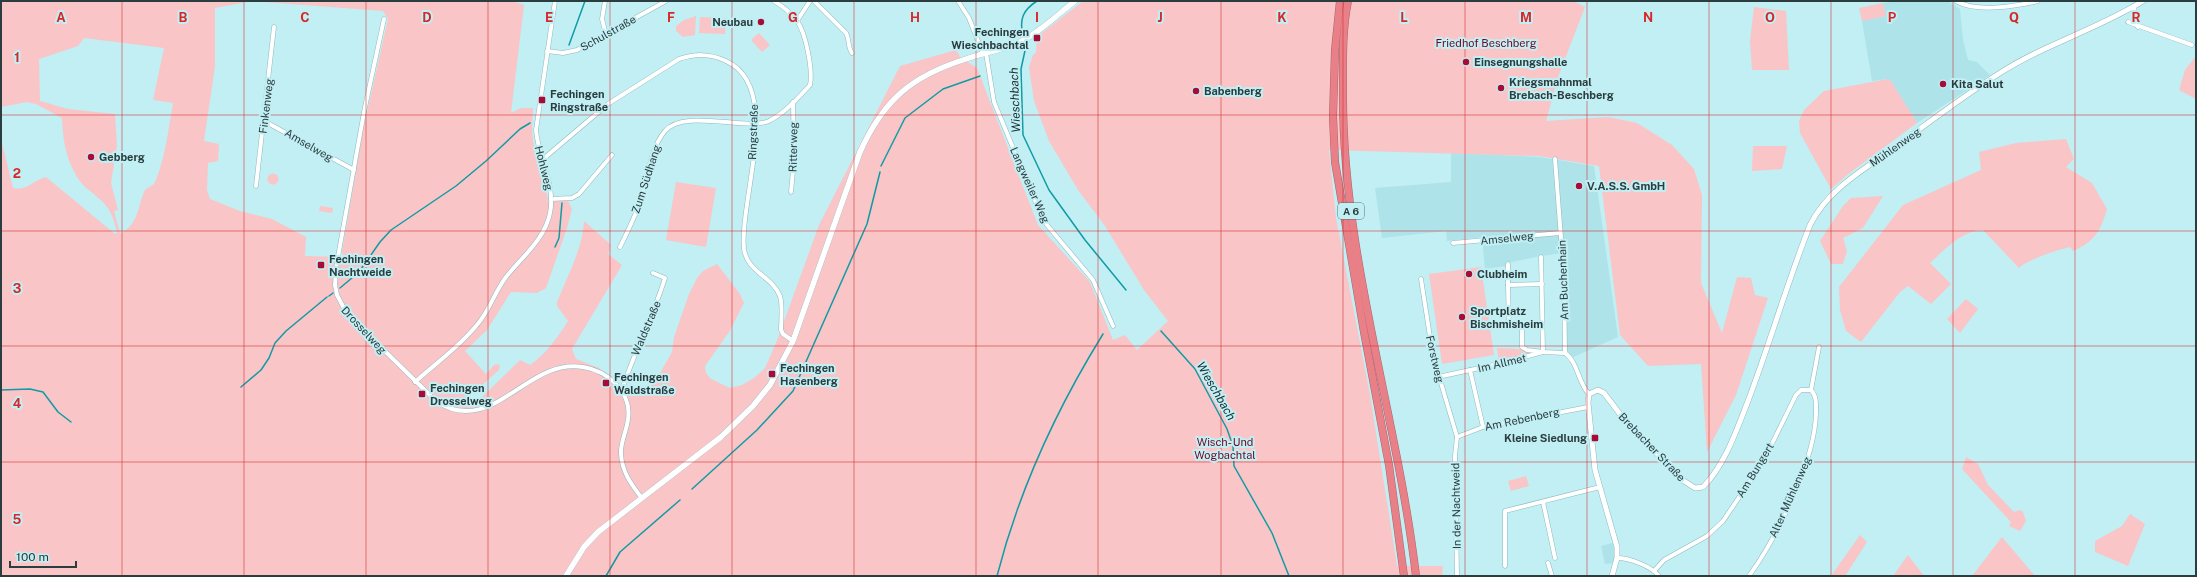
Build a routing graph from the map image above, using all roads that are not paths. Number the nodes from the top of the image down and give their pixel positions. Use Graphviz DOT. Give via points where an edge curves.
graph roads {
  1 [pos="555,1"];
  2 [pos="606,1"];
  3 [pos="666,1"];
  4 [pos="774,1"];
  5 [pos="810,1"];
  6 [pos="814,1"];
  7 [pos="958,1"];
  8 [pos="1075,1"];
  9 [pos="1340,1"];
  10 [pos="1348,1"];
  11 [pos="1956,1"];
  12 [pos="2038,1"];
  13 [pos="2143,1"];
  14 [pos="2134,6"];
  15 [pos="384,19"];
  16 [pos="797,21"];
  17 [pos="2128,22"];
  18 [pos="274,27"];
  19 [pos="2139,27"];
  20 [pos="606,34"];
  21 [pos="2192,45"];
  22 [pos="547,51"];
  23 [pos="852,53"];
  24 [pos="984,53"];
  25 [pos="793,102"];
  26 [pos="264,121"];
  27 [pos="756,122"];
  28 [pos="612,155"];
  29 [pos="1555,159"];
  30 [pos="542,160"];
  31 [pos="354,170"];
  32 [pos="256,186"];
  33 [pos="791,192"];
  34 [pos="551,199"];
  35 [pos="1560,233"];
  36 [pos="1453,243"];
  37 [pos="620,247"];
  38 [pos="1541,257"];
  39 [pos="1508,264"];
  40 [pos="653,273"];
  41 [pos="1421,279"];
  42 [pos="1542,284"];
  43 [pos="1508,285"];
  44 [pos="1113,326"];
  45 [pos="1542,326"];
  46 [pos="1522,327"];
  47 [pos="793,341"];
  48 [pos="1819,347"];
  49 [pos="1543,352"];
  50 [pos="1565,353"];
  51 [pos="1470,370"];
  52 [pos="1438,377"];
  53 [pos="415,382"];
  54 [pos="1753,387"];
  55 [pos="622,390"];
  56 [pos="1811,390"];
  57 [pos="1589,394"];
  58 [pos="1588,407"];
  59 [pos="1483,427"];
  60 [pos="1457,437"];
  61 [pos="1600,487"];
  62 [pos="641,497"];
  63 [pos="1543,502"];
  64 [pos="1555,558"];
  65 [pos="1617,558"];
  66 [pos="1548,563"];
  67 [pos="1505,566"];
  68 [pos="1654,571"];
  69 [pos="566,576"];
  70 [pos="1404,576"];
  71 [pos="1416,576"];
  72 [pos="1457,576"];
  73 [pos="1552,576"];
  74 [pos="1612,576"];
  75 [pos="1659,576"];
  76 [pos="1748,576"];
  1 -- 22 [label="street, Hohlweg"];
  2 -- 20 [label="street" via="602,19"];
  3 -- 20 [label="street, Schulstraße"];
  4 -- 16 [label="street"];
  5 -- 16 [label="street"];
  6 -- 23 [label="street" via="846,33 849,39 848,47"];
  7 -- 24 [label="street, Langweiler Weg" via="969,18"];
  8 -- 24 [label="main road" via="1030,36 1009,46"];
  9 -- 70 [label="highway, A 6" via="1333,117 1336,162 1344,224 1389,465"];
  10 -- 71 [label="highway, A 6" via="1343,49 1343,117 1351,216 1370,329 1411,534"];
  11 -- 12 [label="street" via="1970,5 2002,7"];
  13 -- 14 [label="street, Mühlenweg"];
  14 -- 19 [label="street"];
  14 -- 54 [label="street, Mühlenweg" via="2000,72 1855,176 1826,201 1808,229"];
  15 -- 31 [label="street, Drosselweg"];
  16 -- 25 [label="street" via="804,37 811,79 810,85"];
  17 -- 19 [label="street"];
  18 -- 26 [label="street, Finkenweg"];
  19 -- 21 [label="street"];
  20 -- 22 [label="street, Schulstraße" via="577,50 563,53"];
  22 -- 30 [label="street, Hohlweg" via="536,130"];
  24 -- 44 [label="street, Langweiler Weg" via="994,102 1041,215 1094,280"];
  24 -- 47 [label="main road" via="916,80 896,95 879,116 860,152"];
  25 -- 27 [label="street" via="768,121"];
  25 -- 33 [label="street, Ritterweg" via="794,160"];
  26 -- 31 [label="street, Amselweg"];
  26 -- 32 [label="street, Finkenweg"];
  27 -- 30 [label="street, Ringstraße" via="755,100 748,80 736,66 718,57 691,55 679,59 608,104"];
  27 -- 37 [label="street, Zum Südhang" via="694,120 665,130 656,146 640,202"];
  27 -- 47 [label="street, Ringstraße" via="744,236 746,257 753,268 778,292 781,299 781,330"];
  28 -- 34 [label="street" via="586,189 572,198"];
  29 -- 35 [label="street, Am Buchenhain"];
  30 -- 34 [label="street, Hohlweg"];
  31 -- 53 [label="street, Drosselweg" via="335,275 337,295 357,325"];
  34 -- 53 [label="street, Hohlweg" via="551,213 547,225 538,240 500,285 484,316"];
  35 -- 36 [label="street, Amselweg"];
  35 -- 50 [label="street, Am Buchenhain" via="1564,277"];
  38 -- 42 [label="street"];
  39 -- 43 [label="street"];
  40 -- 55 [label="street, Waldstraße" via="665,278"];
  41 -- 52 [label="street, Forstweg" via="1431,350"];
  42 -- 43 [label="street"];
  42 -- 45 [label="street"];
  43 -- 46 [label="street" via="1509,327"];
  45 -- 46 [label="street"];
  45 -- 49 [label="street"];
  46 -- 49 [label="street" via="1522,347"];
  47 -- 62 [label="main road" via="770,385 739,421"];
  48 -- 56 [label="street"];
  49 -- 50 [label="street, Im Allmet"];
  49 -- 51 [label="street, Im Allmet"];
  50 -- 57 [label="street" via="1571,359"];
  51 -- 52 [label="street, Im Allmet"];
  51 -- 59 [label="street"];
  52 -- 60 [label="street, Forstweg"];
  53 -- 55 [label="street, Drosselweg" via="443,406 460,411 494,405 532,379 560,367 592,369"];
  54 -- 57 [label="street, Brebacher Straße" via="1733,438 1705,485 1698,488 1689,485 1629,427 1604,393 1598,390"];
  55 -- 62 [label="street" via="627,399 629,412 620,452 628,480"];
  56 -- 68 [label="street, Am Bungert" via="1801,390 1796,395 1763,462 1723,521 1707,536 1664,560"];
  56 -- 76 [label="street, Alter Mühlenweg" via="1815,397 1816,419 1808,460 1772,537"];
  57 -- 58 [label="street"];
  58 -- 59 [label="street, Am Rebenberg"];
  58 -- 61 [label="street" via="1595,470"];
  59 -- 60 [label="street, Am Rebenberg"];
  60 -- 72 [label="street, In der Nachtweid"];
  61 -- 63 [label="street"];
  61 -- 65 [label="street" via="1617,547"];
  62 -- 69 [label="main road" via="598,532 584,547"];
  63 -- 64 [label="street"];
  63 -- 67 [label="street" via="1505,511"];
  65 -- 68 [label="street"];
  65 -- 74 [label="street"];
  66 -- 73 [label="street"];
  68 -- 75 [label="street"];
}
